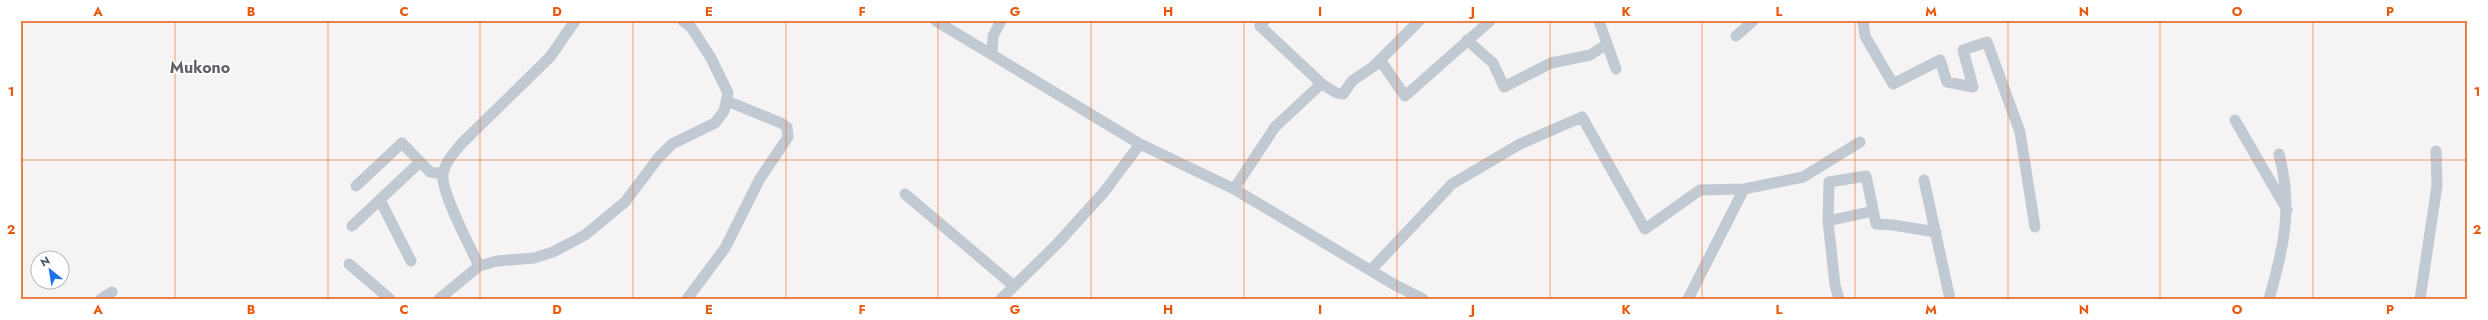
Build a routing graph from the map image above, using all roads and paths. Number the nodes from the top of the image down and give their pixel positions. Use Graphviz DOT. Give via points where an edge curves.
graph roads {
  1 [pos="575,21"];
  2 [pos="683,21"];
  3 [pos="936,21"];
  4 [pos="1001,21"];
  5 [pos="1264,21"];
  6 [pos="1419,21"];
  7 [pos="1490,21"];
  8 [pos="1599,21"];
  9 [pos="1753,21"];
  10 [pos="1863,21"];
  11 [pos="1736,36"];
  12 [pos="1467,40"];
  13 [pos="1607,44"];
  14 [pos="992,54"];
  15 [pos="1380,60"];
  16 [pos="1616,69"];
  17 [pos="1322,84"];
  18 [pos="727,101"];
  19 [pos="2235,120"];
  20 [pos="1860,142"];
  21 [pos="1140,144"];
  22 [pos="2436,151"];
  23 [pos="2279,154"];
  24 [pos="420,162"];
  25 [pos="443,174"];
  26 [pos="1924,180"];
  27 [pos="356,186"];
  28 [pos="1234,189"];
  29 [pos="1744,189"];
  30 [pos="905,194"];
  31 [pos="380,200"];
  32 [pos="1873,211"];
  33 [pos="2287,211"];
  34 [pos="1828,221"];
  35 [pos="352,226"];
  36 [pos="2035,228"];
  37 [pos="1936,232"];
  38 [pos="411,261"];
  39 [pos="349,264"];
  40 [pos="479,266"];
  41 [pos="1371,270"];
  42 [pos="1014,286"];
  43 [pos="112,292"];
  44 [pos="101,299"];
  45 [pos="390,299"];
  46 [pos="439,299"];
  47 [pos="687,299"];
  48 [pos="1001,299"];
  49 [pos="1423,299"];
  50 [pos="1688,299"];
  51 [pos="1839,299"];
  52 [pos="1950,299"];
  53 [pos="2269,299"];
  54 [pos="2420,299"];
  1 -- 25 [label="street" via="550,57 461,144 449,160"];
  2 -- 18 [label="street" via="711,58 724,82 728,93"];
  3 -- 14 [label="street"];
  4 -- 14 [label="street" via="994,36"];
  5 -- 17 [label="street" via="1260,26"];
  6 -- 15 [label="street"];
  7 -- 12 [label="street"];
  8 -- 13 [label="street"];
  9 -- 11 [label="street"];
  10 -- 36 [label="street" via="1865,36 1893,84 1940,60 1947,82 1973,87 1963,50 1987,42 2020,132"];
  12 -- 13 [label="street" via="1493,63 1504,87 1552,63 1590,55"];
  12 -- 15 [label="street" via="1405,96"];
  13 -- 16 [label="street"];
  14 -- 21 [label="street"];
  15 -- 17 [label="street" via="1352,81 1342,94 1337,94"];
  17 -- 28 [label="street" via="1276,127"];
  18 -- 40 [label="street" via="724,111 715,123 672,144 625,202 585,235 554,252 534,258 497,261"];
  18 -- 47 [label="street" via="781,123 787,127 788,137 759,180 725,248"];
  19 -- 33 [label="street"];
  20 -- 29 [label="street" via="1803,177"];
  21 -- 28 [label="street"];
  21 -- 42 [label="street" via="1104,192 1058,243"];
  22 -- 54 [label="street" via="2437,186"];
  23 -- 33 [label="street" via="2285,179"];
  24 -- 25 [label="street" via="430,172"];
  24 -- 27 [label="street" via="402,143"];
  24 -- 31 [label="street"];
  25 -- 40 [label="street" via="453,211"];
  26 -- 37 [label="street"];
  28 -- 41 [label="street"];
  29 -- 41 [label="street" via="1700,190 1645,229 1582,117 1520,144 1452,184"];
  29 -- 50 [label="street"];
  30 -- 42 [label="street"];
  31 -- 35 [label="street"];
  31 -- 38 [label="street"];
  32 -- 34 [label="street"];
  32 -- 34 [label="street" via="1866,176 1829,182"];
  32 -- 37 [label="street" via="1876,224"];
  33 -- 53 [label="street" via="2277,270"];
  34 -- 51 [label="street" via="1835,286"];
  37 -- 52 [label="street"];
  39 -- 45 [label="street"];
  40 -- 46 [label="street"];
  41 -- 49 [label="street"];
  42 -- 48 [label="street"];
  43 -- 44 [label="street"];
}
